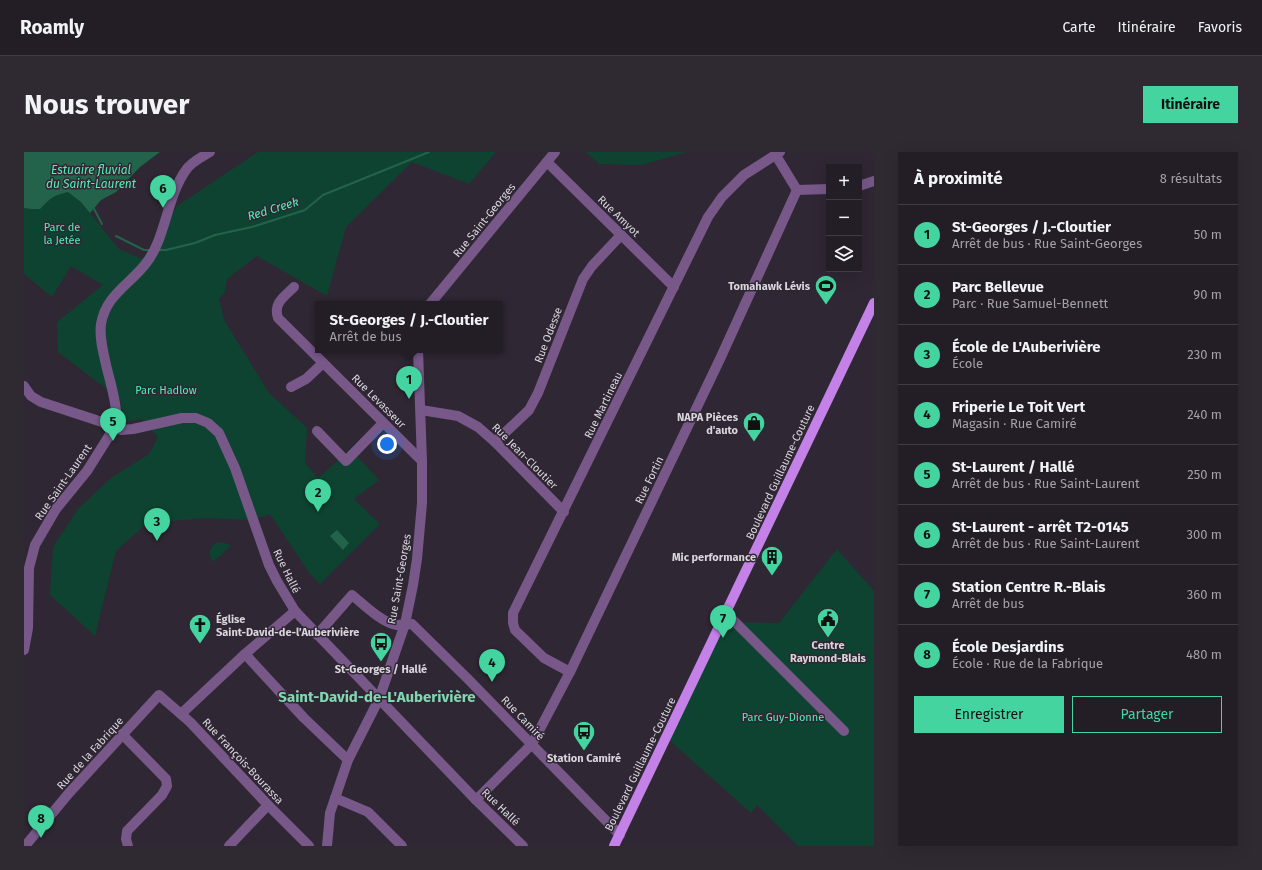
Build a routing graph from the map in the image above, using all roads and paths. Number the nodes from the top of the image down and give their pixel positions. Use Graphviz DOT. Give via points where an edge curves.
graph roads {
  1 [pos="210,152"];
  2 [pos="555,152"];
  3 [pos="777,153"];
  4 [pos="547,162"];
  5 [pos="874,181"];
  6 [pos="862,185"];
  7 [pos="826,189"];
  8 [pos="797,190"];
  9 [pos="621,235"];
  10 [pos="294,287"];
  11 [pos="674,287"];
  12 [pos="432,301"];
  13 [pos="874,303"];
  14 [pos="418,353"];
  15 [pos="323,363"];
  16 [pos="24,386"];
  17 [pos="291,387"];
  18 [pos="420,410"];
  19 [pos="383,422"];
  20 [pos="114,428"];
  21 [pos="318,431"];
  22 [pos="495,442"];
  23 [pos="422,461"];
  24 [pos="564,512"];
  25 [pos="295,611"];
  26 [pos="726,613"];
  27 [pos="405,624"];
  28 [pos="317,635"];
  29 [pos="24,650"];
  30 [pos="245,654"];
  31 [pos="570,672"];
  32 [pos="159,695"];
  33 [pos="379,699"];
  34 [pos="181,714"];
  35 [pos="844,731"];
  36 [pos="122,734"];
  37 [pos="532,744"];
  38 [pos="348,760"];
  39 [pos="335,798"];
  40 [pos="476,800"];
  41 [pos="268,805"];
  42 [pos="620,835"];
  43 [pos="25,846"];
  44 [pos="128,846"];
  45 [pos="229,846"];
  46 [pos="309,846"];
  47 [pos="327,846"];
  48 [pos="402,846"];
  49 [pos="523,846"];
  50 [pos="614,846"];
  1 -- 20 [label="street, Rue Saint-Laurent" via="186,169 153,254 106,306 101,324 102,347 117,413 118,426"];
  2 -- 4 [label="street, Rue Saint-Georges"];
  3 -- 8 [label="street"];
  3 -- 11 [label="street, Rue Martineau" via="744,175 722,197 708,217"];
  4 -- 9 [label="street, Rue Amyot"];
  4 -- 12 [label="street, Rue Saint-Georges"];
  5 -- 6 [label="street"];
  7 -- 8 [label="street"];
  8 -- 31 [label="street, Rue Fortin" via="720,359"];
  9 -- 11 [label="street, Rue Amyot"];
  9 -- 22 [label="street, Rue Odesse" via="583,279 538,393 528,410"];
  10 -- 15 [label="street, Rue Levasseur" via="279,302 276,312 278,318"];
  11 -- 24 [label="street, Rue Martineau"];
  13 -- 26 [label="main road, Boulevard Guillaume-Couture"];
  14 -- 18 [label="street, Rue Saint-Georges"];
  15 -- 17 [label="street" via="306,379"];
  15 -- 19 [label="street, Rue Levasseur"];
  16 -- 20 [label="street, Rue Hallé" via="31,396 41,402"];
  18 -- 22 [label="street, Rue Jean-Cloutier" via="458,416 478,427"];
  18 -- 23 [label="street, Rue Saint-Georges"];
  19 -- 21 [label="street" via="346,461"];
  19 -- 23 [label="street, Rue Levasseur"];
  20 -- 25 [label="street, Rue Hallé" via="125,430 182,418 196,418 208,423 220,433 269,565"];
  20 -- 29 [label="street, Rue Saint-Laurent" via="87,471 56,509 35,545 29,568 28,628"];
  22 -- 24 [label="street, Rue Jean-Cloutier"];
  23 -- 27 [label="street, Rue Saint-Georges" via="420,529"];
  24 -- 31 [label="street, Rue Martineau" via="513,613 513,623 515,630 544,658"];
  25 -- 28 [label="street, Rue Hallé"];
  25 -- 30 [label="street"];
  26 -- 35 [label="street"];
  26 -- 42 [label="main road, Boulevard Guillaume-Couture"];
  27 -- 28 [label="street" via="396,625 386,621 352,595"];
  27 -- 33 [label="street, Rue Saint-Georges"];
  27 -- 37 [label="street, Rue Camiré" via="412,624"];
  28 -- 33 [label="street, Rue Hallé"];
  30 -- 34 [label="street"];
  30 -- 38 [label="street" via="304,718"];
  31 -- 37 [label="street, Rue Fortin"];
  32 -- 34 [label="street, Rue François-Bourassa"];
  32 -- 36 [label="street, Rue de la Fabrique"];
  33 -- 38 [label="street, Rue Saint-Georges"];
  33 -- 40 [label="street, Rue Hallé"];
  34 -- 41 [label="street, Rue François-Bourassa"];
  36 -- 43 [label="street, Rue de la Fabrique"];
  36 -- 44 [label="street" via="166,779 167,786 162,795 127,831"];
  37 -- 40 [label="street, Rue Fortin"];
  37 -- 42 [label="street, Rue Camiré"];
  38 -- 39 [label="street, Rue Saint-Georges"];
  39 -- 47 [label="street, Rue Saint-Georges" via="330,813"];
  39 -- 48 [label="street" via="368,812"];
  40 -- 49 [label="street, Rue Hallé"];
  41 -- 45 [label="street"];
  41 -- 46 [label="street, Rue François-Bourassa"];
  42 -- 50 [label="main road, Boulevard Guillaume-Couture"];
}
